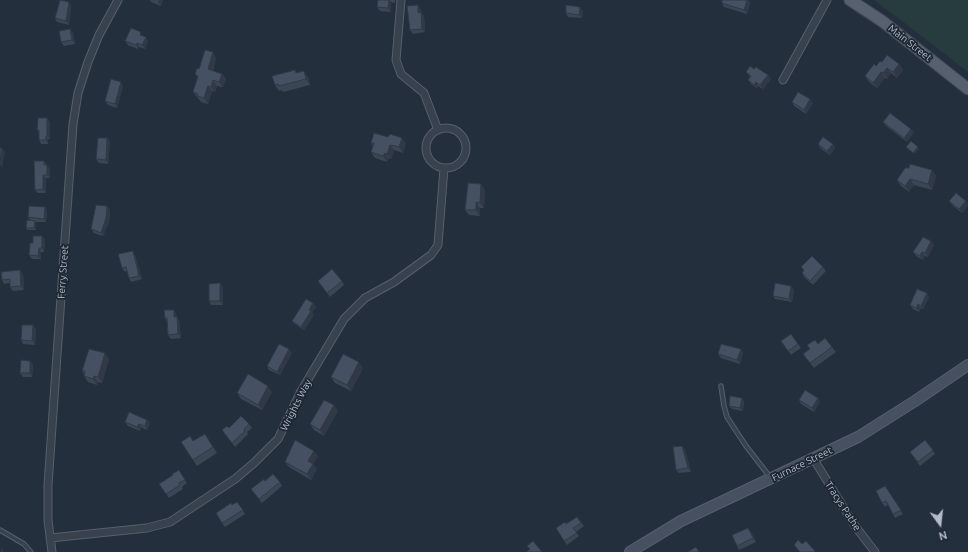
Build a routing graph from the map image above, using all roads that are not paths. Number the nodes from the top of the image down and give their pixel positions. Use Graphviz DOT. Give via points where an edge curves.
graph roads {
  1 [pos="118,0"];
  2 [pos="401,0"];
  3 [pos="827,0"];
  4 [pos="850,0"];
  5 [pos="783,80"];
  6 [pos="968,89"];
  7 [pos="438,130"];
  8 [pos="444,168"];
  9 [pos="968,365"];
  10 [pos="721,386"];
  11 [pos="813,458"];
  12 [pos="771,478"];
  13 [pos="0,530"];
  14 [pos="50,538"];
  15 [pos="32,552"];
  16 [pos="52,552"];
  17 [pos="630,552"];
  18 [pos="875,552"];
  1 -- 14 [label="street, Ferry Street" via="88,62 78,93 73,124 48,485"];
  2 -- 7 [label="street" via="396,60 401,74 424,93"];
  3 -- 5 [label="street"];
  4 -- 6 [label="main road, Main Street" via="882,21"];
  7 -- 8 [label="street" via="428,141 427,151 431,161"];
  7 -- 8 [label="street" via="448,129 458,133 466,146 465,156 459,164"];
  8 -- 14 [label="street, Wrights Way" via="438,245 432,255 394,282 365,298 344,319 301,391 278,439 254,463 235,479 170,522 147,528"];
  9 -- 11 [label="main road, Furnace Street" via="882,422"];
  10 -- 12 [label="lane" via="727,416"];
  11 -- 12 [label="main road, Furnace Street"];
  11 -- 18 [label="street, Tracys Pathe" via="855,526"];
  12 -- 17 [label="main road, Furnace Street" via="681,521"];
  13 -- 15 [label="lane" via="24,544"];
  14 -- 16 [label="street, Ferry Street"];
}
